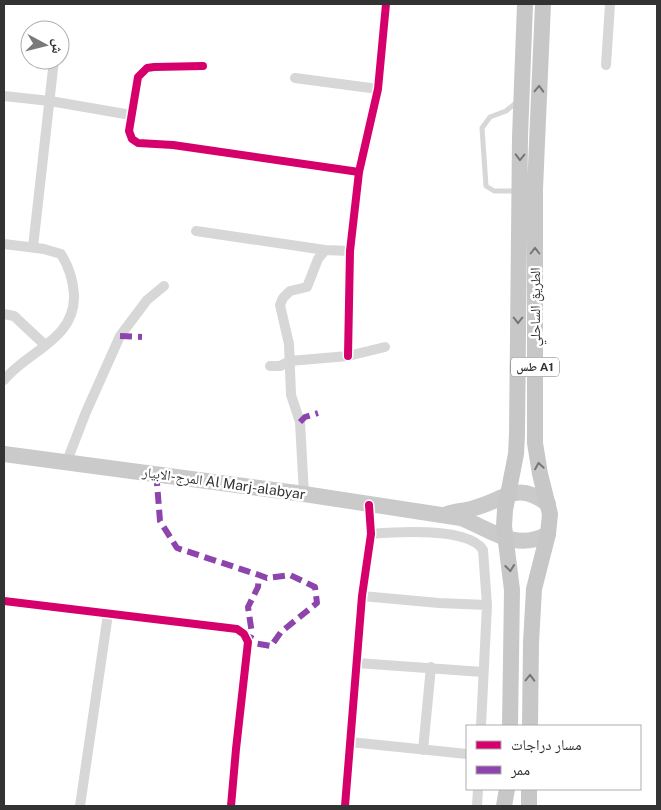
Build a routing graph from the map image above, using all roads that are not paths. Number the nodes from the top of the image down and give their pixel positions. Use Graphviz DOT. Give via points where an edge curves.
graph roads {
  1 [pos="386,4"];
  2 [pos="525,4"];
  3 [pos="542,4"];
  4 [pos="610,4"];
  5 [pos="606,65"];
  6 [pos="203,66"];
  7 [pos="53,70"];
  8 [pos="295,78"];
  9 [pos="378,89"];
  10 [pos="4,96"];
  11 [pos="522,96"];
  12 [pos="50,101"];
  13 [pos="131,115"];
  14 [pos="359,172"];
  15 [pos="527,190"];
  16 [pos="196,231"];
  17 [pos="4,244"];
  18 [pos="33,247"];
  19 [pos="325,250"];
  20 [pos="350,251"];
  21 [pos="164,286"];
  22 [pos="4,314"];
  23 [pos="45,345"];
  24 [pos="385,347"];
  25 [pos="348,356"];
  26 [pos="290,361"];
  27 [pos="270,366"];
  28 [pos="4,380"];
  29 [pos="4,454"];
  30 [pos="67,461"];
  31 [pos="304,494"];
  32 [pos="508,494"];
  33 [pos="548,504"];
  34 [pos="369,505"];
  35 [pos="443,516"];
  36 [pos="371,534"];
  37 [pos="548,534"];
  38 [pos="505,538"];
  39 [pos="362,596"];
  40 [pos="4,601"];
  41 [pos="487,605"];
  42 [pos="108,614"];
  43 [pos="357,663"];
  44 [pos="431,667"];
  45 [pos="483,672"];
  46 [pos="481,725"];
  47 [pos="510,725"];
  48 [pos="530,725"];
  49 [pos="350,742"];
  50 [pos="424,750"];
  51 [pos="466,754"];
  52 [pos="478,790"];
  53 [pos="508,790"];
  54 [pos="508,790"];
  55 [pos="529,790"];
  56 [pos="80,806"];
  57 [pos="231,806"];
  58 [pos="345,806"];
  59 [pos="477,806"];
  60 [pos="504,806"];
  61 [pos="509,806"];
  62 [pos="528,806"];
  1 -- 9 [label="street"];
  2 -- 11 [label="highway, طس A1"];
  15 -- 3 [label="highway, الطريق الساحلي / طس A1, one-way"];
  4 -- 5 [label="street"];
  6 -- 13 [label="street" via="154,67 142,71 138,76"];
  7 -- 12 [label="street"];
  8 -- 9 [label="street"];
  9 -- 14 [label="street"];
  10 -- 12 [label="street"];
  11 -- 15 [label="highway, طس A1, one-way"];
  11 -- 15 [label="lane" via="510,108 490,117 482,128 486,186 494,191"];
  12 -- 13 [label="street"];
  12 -- 18 [label="street"];
  13 -- 14 [label="street" via="129,132 138,143 173,145"];
  14 -- 20 [label="street"];
  15 -- 32 [label="highway, طس A1, one-way" via="517,434"];
  33 -- 15 [label="highway, الطريق الساحلي / طس A1, one-way" via="535,443"];
  16 -- 19 [label="street"];
  17 -- 18 [label="street"];
  18 -- 23 [label="street" via="61,254 72,278 72,313 59,334"];
  19 -- 20 [label="street"];
  19 -- 26 [label="street" via="307,287 290,291 280,305"];
  20 -- 25 [label="street"];
  21 -- 30 [label="street" via="147,300 120,336"];
  22 -- 23 [label="street" via="14,316"];
  23 -- 28 [label="street"];
  24 -- 25 [label="street"];
  25 -- 26 [label="street"];
  26 -- 27 [label="street"];
  26 -- 31 [label="street" via="291,395 300,422"];
  29 -- 30 [label="main road, المرج-الابيار Al Marj-alabyar"];
  30 -- 31 [label="main road, المرج-الابيار Al Marj-alabyar"];
  31 -- 34 [label="main road, المرج-الابيار Al Marj-alabyar"];
  32 -- 33 [label="main road, المرج-الابيار Al Marj-alabyar" via="529,494"];
  32 -- 35 [label="main road, المرج-الابيار Al Marj-alabyar"];
  32 -- 38 [label="highway, طس A1"];
  33 -- 37 [label="highway, الطريق الساحلي / طس A1"];
  34 -- 35 [label="main road, المرج-الابيار Al Marj-alabyar"];
  34 -- 36 [label="street"];
  35 -- 38 [label="main road, المرج-الابيار Al Marj-alabyar" via="468,521"];
  36 -- 39 [label="street"];
  36 -- 41 [label="street" via="406,531 473,540 480,545 484,558"];
  37 -- 38 [label="main road, المرج-الابيار Al Marj-alabyar" via="525,542"];
  48 -- 37 [label="highway, الطريق الساحلي / طس A1, one-way" via="534,589"];
  38 -- 47 [label="highway, طس A1, one-way" via="512,590"];
  39 -- 41 [label="street"];
  39 -- 43 [label="street"];
  40 -- 42 [label="street"];
  41 -- 45 [label="street"];
  42 -- 56 [label="street"];
  42 -- 57 [label="street" via="237,630 244,634 248,642"];
  43 -- 44 [label="street"];
  43 -- 49 [label="street"];
  44 -- 45 [label="street"];
  44 -- 50 [label="street"];
  45 -- 46 [label="street"];
  49 -- 50 [label="street"];
  49 -- 58 [label="street"];
  50 -- 51 [label="street"];
  52 -- 59 [label="street"];
  53 -- 60 [label="highway"];
  54 -- 61 [label="highway"];
  55 -- 62 [label="highway"];
}
